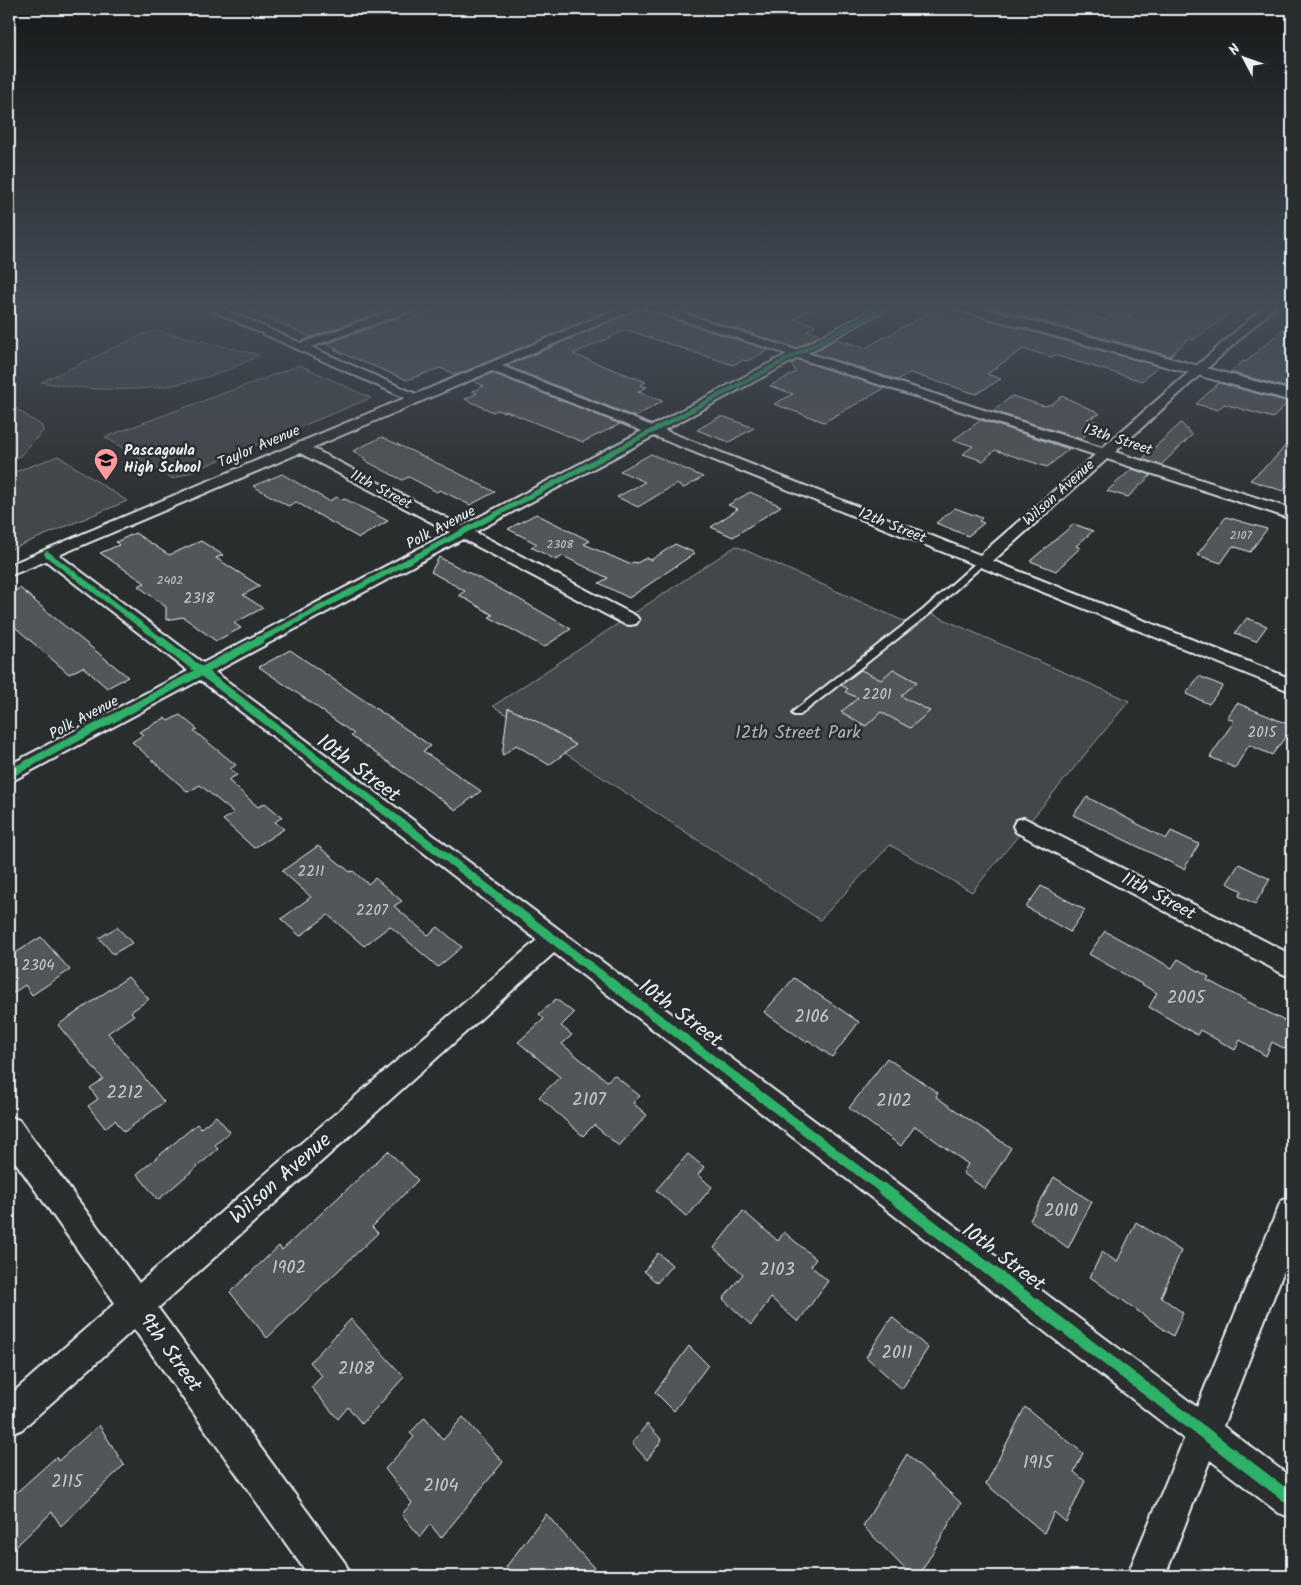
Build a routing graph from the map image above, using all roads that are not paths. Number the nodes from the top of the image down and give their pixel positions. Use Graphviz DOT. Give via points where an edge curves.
graph roads {
  1 [pos="374,380"];
  2 [pos="458,380"];
  3 [pos="526,380"];
  4 [pos="748,380"];
  5 [pos="878,380"];
  6 [pos="1188,380"];
  7 [pos="1235,380"];
  8 [pos="1292,396"];
  9 [pos="415,398"];
  10 [pos="653,431"];
  11 [pos="300,448"];
  12 [pos="1104,453"];
  13 [pos="1292,514"];
  14 [pos="462,532"];
  15 [pos="47,554"];
  16 [pos="982,562"];
  17 [pos="9,571"];
  18 [pos="630,620"];
  19 [pos="202,672"];
  20 [pos="1292,686"];
  21 [pos="797,713"];
  22 [pos="9,774"];
  23 [pos="1024,826"];
  24 [pos="553,940"];
  25 [pos="1292,967"];
  26 [pos="9,1130"];
  27 [pos="1292,1212"];
  28 [pos="136,1306"];
  29 [pos="9,1418"];
  30 [pos="1203,1432"];
  31 [pos="1292,1500"];
  32 [pos="332,1576"];
  33 [pos="1146,1576"];
  1 -- 9 [label="street"];
  2 -- 9 [label="street, Taylor Avenue"];
  3 -- 10 [label="street, 12th Street"];
  4 -- 10 [label="street, Polk Avenue"];
  5 -- 12 [label="street, 13th Street"];
  6 -- 12 [label="street, Wilson Avenue"];
  7 -- 8 [label="street"];
  9 -- 11 [label="street, Taylor Avenue"];
  10 -- 14 [label="street, Polk Avenue"];
  10 -- 16 [label="street, 12th Street"];
  11 -- 14 [label="street, 11th Street"];
  11 -- 15 [label="street, Taylor Avenue"];
  12 -- 13 [label="street, 13th Street"];
  12 -- 16 [label="street, Wilson Avenue"];
  14 -- 18 [label="street, 11th Street"];
  14 -- 19 [label="street, Polk Avenue"];
  15 -- 17 [label="street, Taylor Avenue"];
  15 -- 19 [label="street, 10th Street"];
  16 -- 20 [label="street, 12th Street"];
  16 -- 21 [label="lane" via="926,612"];
  19 -- 22 [label="street, Polk Avenue"];
  19 -- 24 [label="street, 10th Street"];
  23 -- 25 [label="street, 11th Street"];
  24 -- 28 [label="street, Wilson Avenue"];
  24 -- 30 [label="street, 10th Street"];
  26 -- 28 [label="street, 9th Street"];
  27 -- 30 [label="street"];
  28 -- 29 [label="street, Wilson Avenue"];
  28 -- 32 [label="street, 9th Street"];
  30 -- 31 [label="street, 10th Street"];
  30 -- 33 [label="street"];
}
